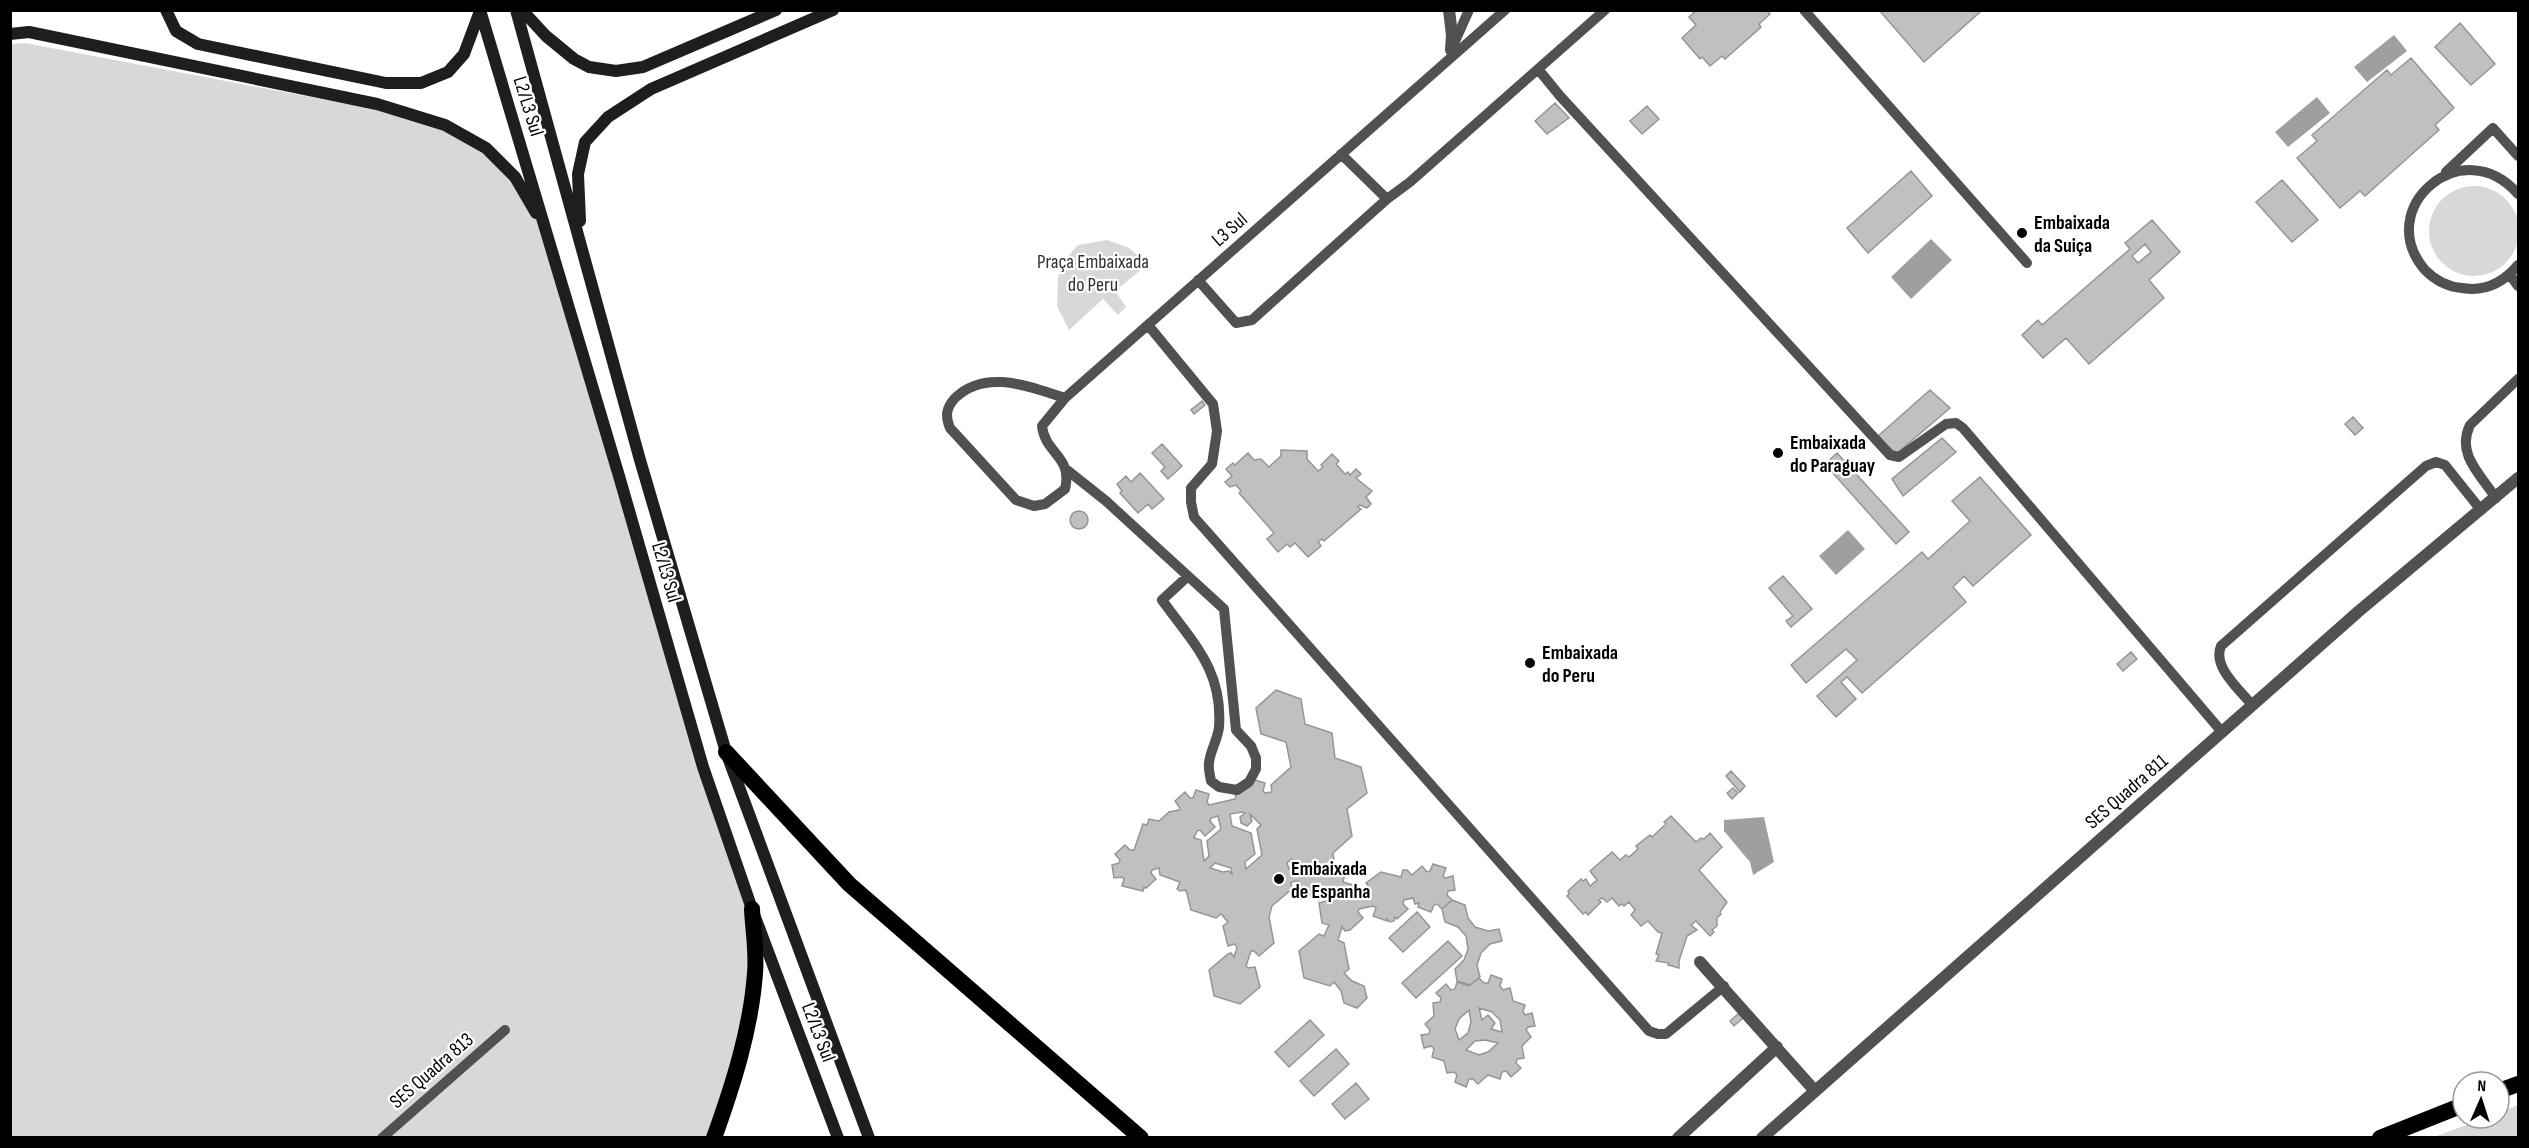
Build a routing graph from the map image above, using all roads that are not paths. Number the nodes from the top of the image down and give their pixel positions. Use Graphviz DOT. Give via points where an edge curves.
graph roads {
  1 [pos="166,10"];
  2 [pos="516,10"];
  3 [pos="522,10"];
  4 [pos="776,10"];
  5 [pos="833,10"];
  6 [pos="1449,10"];
  7 [pos="1469,10"];
  8 [pos="1505,10"];
  9 [pos="1605,10"];
  10 [pos="1804,10"];
  11 [pos="480,11"];
  12 [pos="1592,15"];
  13 [pos="10,34"];
  14 [pos="1450,50"];
  15 [pos="1445,65"];
  16 [pos="1538,69"];
  17 [pos="1341,154"];
  18 [pos="2518,156"];
  19 [pos="2442,176"];
  20 [pos="2518,194"];
  21 [pos="1387,199"];
  22 [pos="546,230"];
  23 [pos="580,240"];
  24 [pos="2027,263"];
  25 [pos="2518,265"];
  26 [pos="2510,275"];
  27 [pos="1198,280"];
  28 [pos="2518,286"];
  29 [pos="1148,324"];
  30 [pos="2518,379"];
  31 [pos="1065,398"];
  32 [pos="1067,470"];
  33 [pos="2518,478"];
  34 [pos="2496,498"];
  35 [pos="2481,510"];
  36 [pos="1187,576"];
  37 [pos="1230,665"];
  38 [pos="1214,675"];
  39 [pos="2252,705"];
  40 [pos="1219,730"];
  41 [pos="1236,730"];
  42 [pos="2222,732"];
  43 [pos="726,752"];
  44 [pos="752,909"];
  45 [pos="1701,962"];
  46 [pos="1724,987"];
  47 [pos="505,1030"];
  48 [pos="1777,1047"];
  49 [pos="1815,1091"];
  50 [pos="2451,1110"];
  51 [pos="382,1137"];
  52 [pos="714,1137"];
  53 [pos="838,1137"];
  54 [pos="869,1137"];
  55 [pos="1141,1137"];
  56 [pos="1677,1137"];
  57 [pos="1762,1137"];
  58 [pos="2380,1137"];
  1 -- 11 [label="main road" via="176,31 198,44 386,83 421,83 448,72 464,54"];
  2 -- 23 [label="main road, L2/L3 Sul"];
  3 -- 4 [label="main road" via="574,59 589,68 616,71 643,67"];
  5 -- 23 [label="main road" via="651,89 608,117 585,142 578,174"];
  6 -- 14 [label="street"];
  7 -- 14 [label="lane"];
  8 -- 15 [label="lane, L3 Sul"];
  9 -- 12 [label="lane"];
  10 -- 24 [label="lane"];
  11 -- 22 [label="main road, L2/L3 Sul"];
  12 -- 16 [label="lane"];
  13 -- 22 [label="main road" via="29,32 332,95 445,125 486,148 515,177"];
  14 -- 15 [label="lane"];
  15 -- 17 [label="lane, L3 Sul"];
  16 -- 21 [label="lane"];
  16 -- 42 [label="lane" via="1890,455 1899,457 1946,424 1956,423 1963,428"];
  17 -- 21 [label="lane"];
  17 -- 27 [label="lane, L3 Sul"];
  18 -- 19 [label="lane" via="2493,128"];
  19 -- 20 [label="lane" via="2470,169 2485,171 2499,176"];
  19 -- 26 [label="lane" via="2425,190 2414,208 2410,237 2420,264 2436,279 2455,288 2484,288"];
  21 -- 27 [label="lane" via="1252,320 1236,322"];
  22 -- 44 [label="main road, L2/L3 Sul" via="703,767"];
  23 -- 43 [label="main road, L2/L3 Sul"];
  25 -- 26 [label="lane"];
  26 -- 28 [label="lane"];
  27 -- 29 [label="lane, L3 Sul"];
  29 -- 31 [label="lane, L3 Sul"];
  29 -- 46 [label="lane" via="1213,404 1217,431 1212,464 1191,488 1194,517 1649,1031 1666,1034"];
  30 -- 34 [label="lane" via="2470,425 2465,435 2466,454"];
  31 -- 32 [label="lane, L3 Sul" via="1042,426 1046,441"];
  31 -- 32 [label="lane" via="997,381 962,391 946,413 950,428 1024,504 1045,504 1065,489"];
  32 -- 36 [label="lane"];
  33 -- 34 [label="street, SES Quadra 811"];
  34 -- 35 [label="street, SES Quadra 811"];
  35 -- 39 [label="street, SES Quadra 811"];
  35 -- 39 [label="lane" via="2445,465 2436,462 2426,466 2221,646 2217,654 2219,664"];
  36 -- 37 [label="lane" via="1224,609"];
  36 -- 38 [label="lane" via="1162,600"];
  37 -- 38 [label="lane"];
  37 -- 41 [label="lane"];
  38 -- 40 [label="lane"];
  39 -- 42 [label="street, SES Quadra 811"];
  40 -- 41 [label="lane"];
  40 -- 41 [label="lane" via="1208,764 1211,781 1219,787 1238,790 1249,782 1256,769 1256,758"];
  42 -- 49 [label="street, SES Quadra 811"];
  43 -- 54 [label="main road, L2/L3 Sul"];
  43 -- 55 [label="highway" via="849,884"];
  44 -- 52 [label="highway" via="755,971 750,1018"];
  44 -- 53 [label="main road, L2/L3 Sul"];
  45 -- 46 [label="street"];
  46 -- 48 [label="street"];
  47 -- 51 [label="lane, SES Quadra 813"];
  48 -- 49 [label="street"];
  48 -- 56 [label="street"];
  49 -- 57 [label="street, SES Quadra 811"];
  50 -- 58 [label="highway"];
}
